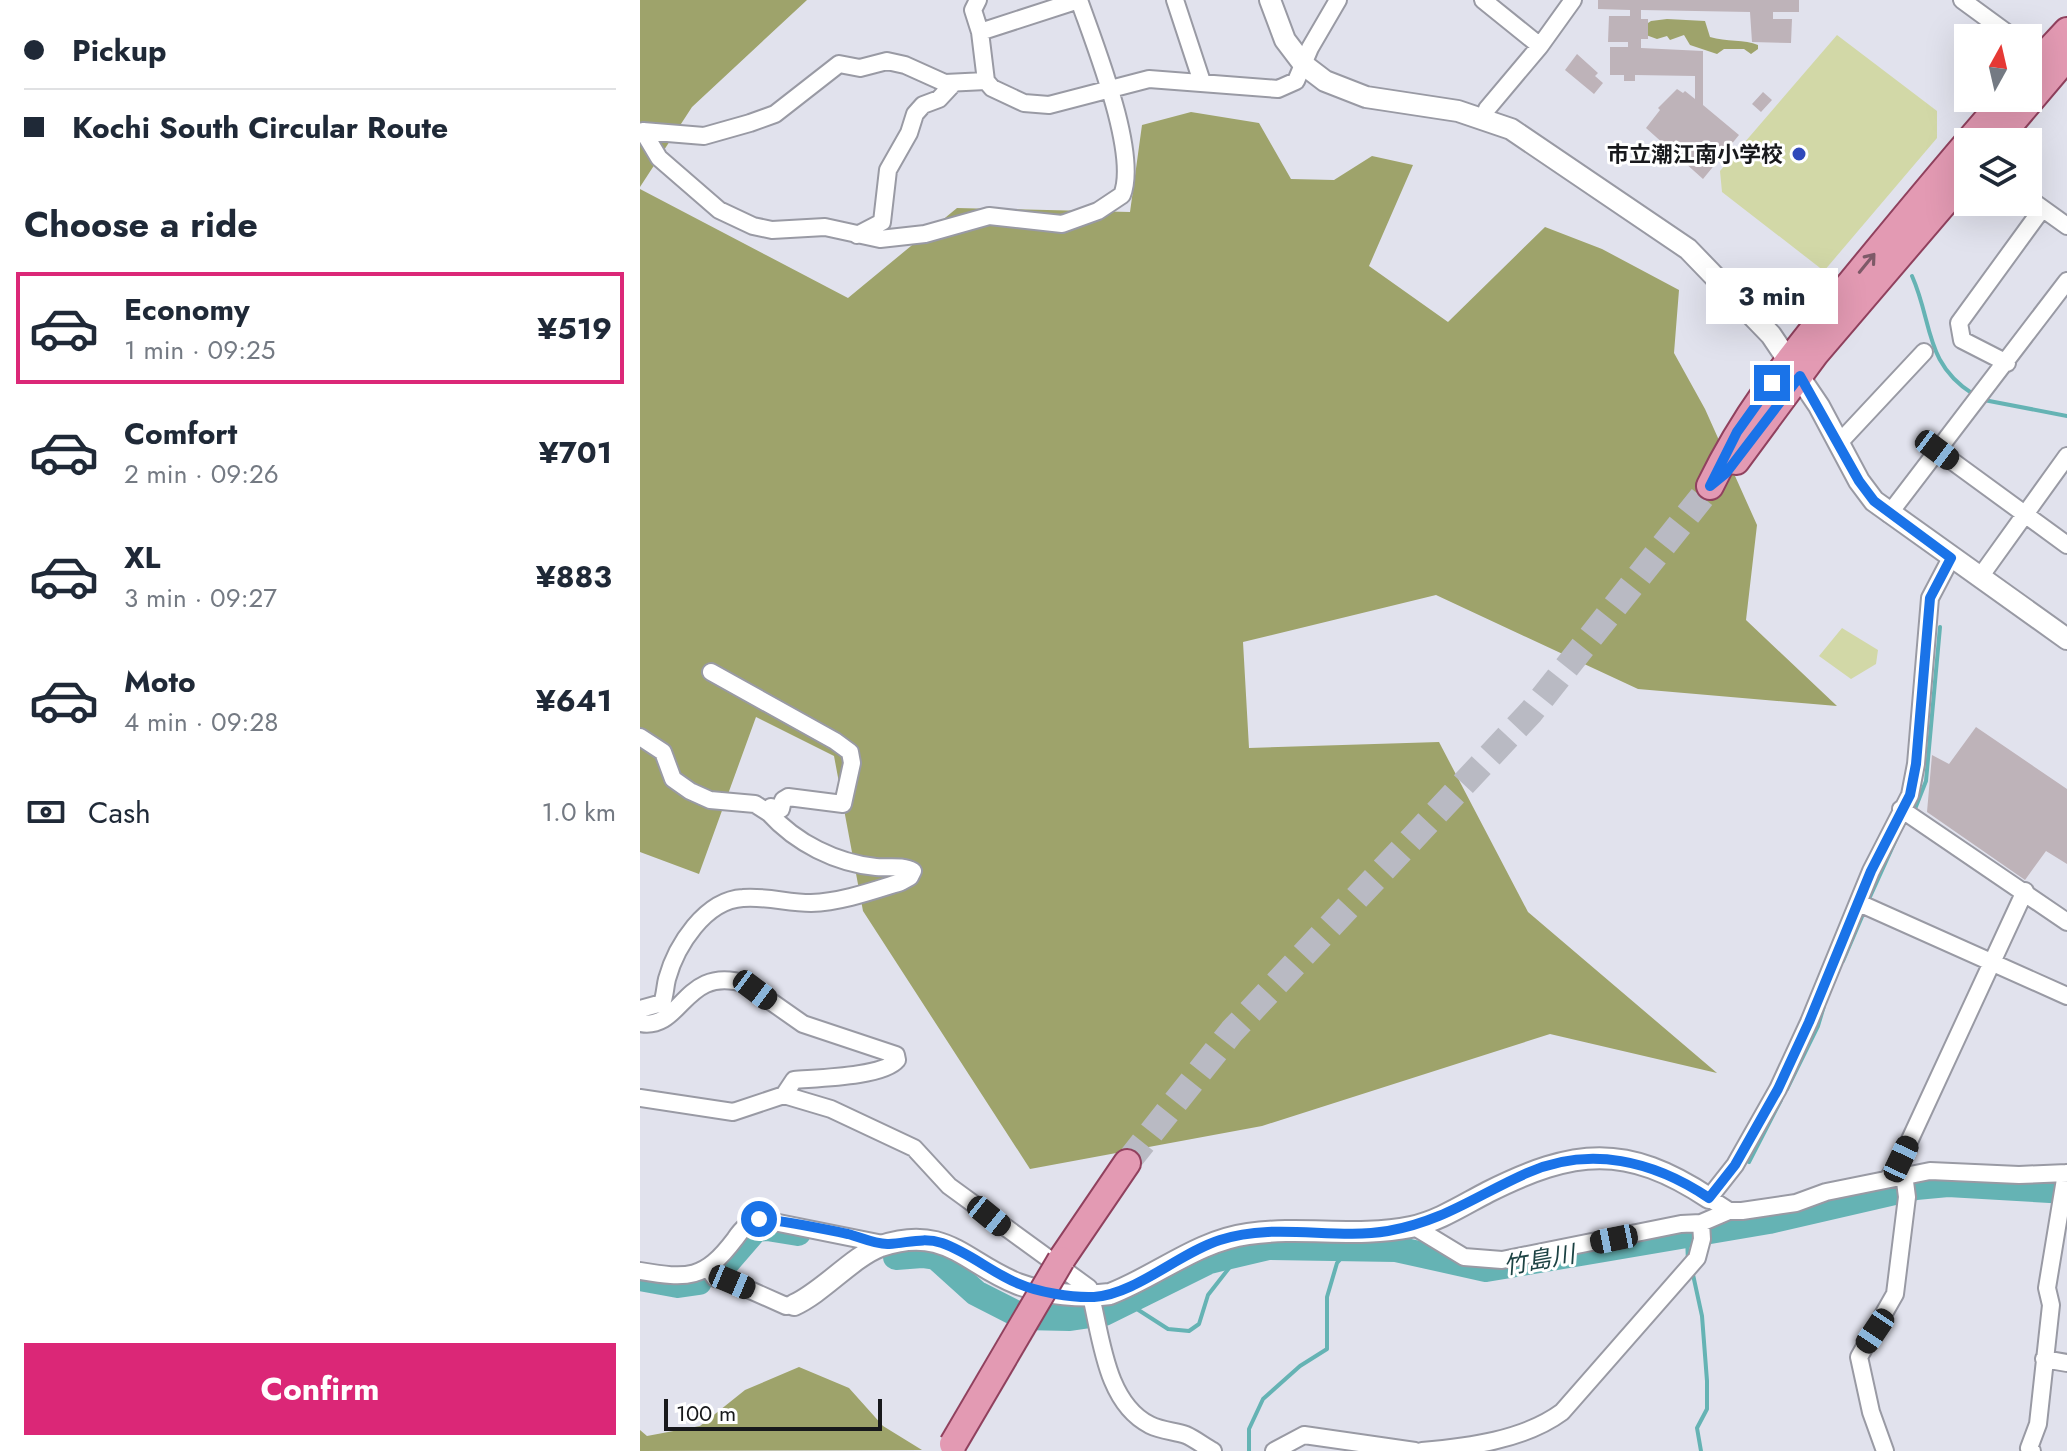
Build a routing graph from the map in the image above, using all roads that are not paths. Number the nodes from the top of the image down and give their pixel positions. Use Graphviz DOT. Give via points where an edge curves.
graph roads {
  1 [pos="978,0"];
  2 [pos="1079,0"];
  3 [pos="1175,0"];
  4 [pos="1270,0"];
  5 [pos="1338,0"];
  6 [pos="1483,0"];
  7 [pos="1573,0"];
  8 [pos="1962,0"];
  9 [pos="1995,24"];
  10 [pos="2067,31"];
  11 [pos="980,32"];
  12 [pos="1540,46"];
  13 [pos="2049,60"];
  14 [pos="1304,65"];
  15 [pos="986,81"];
  16 [pos="1202,82"];
  17 [pos="952,85"];
  18 [pos="1109,87"];
  19 [pos="1994,112"];
  20 [pos="1484,118"];
  21 [pos="2004,128"];
  22 [pos="1954,191"];
  23 [pos="2042,209"];
  24 [pos="2037,216"];
  25 [pos="882,222"];
  26 [pos="2067,226"];
  27 [pos="857,235"];
  28 [pos="896,238"];
  29 [pos="2067,281"];
  30 [pos="1924,352"];
  31 [pos="2007,363"];
  32 [pos="1794,369"];
  33 [pos="1838,444"];
  34 [pos="1937,450"];
  35 [pos="2067,456"];
  36 [pos="1706,492"];
  37 [pos="1889,514"];
  38 [pos="2024,515"];
  39 [pos="2067,545"];
  40 [pos="1951,558"];
  41 [pos="1980,577"];
  42 [pos="2064,631"];
  43 [pos="711,672"];
  44 [pos="640,737"];
  45 [pos="1901,809"];
  46 [pos="769,813"];
  47 [pos="2025,891"];
  48 [pos="1859,903"];
  49 [pos="2067,922"];
  50 [pos="1991,961"];
  51 [pos="2067,996"];
  52 [pos="640,1009"];
  53 [pos="640,1023"];
  54 [pos="784,1095"];
  55 [pos="640,1098"];
  56 [pos="1127,1163"];
  57 [pos="2066,1176"];
  58 [pos="1901,1182"];
  59 [pos="1709,1198"];
  60 [pos="1729,1211"];
  61 [pos="1413,1226"];
  62 [pos="1701,1230"];
  63 [pos="888,1245"];
  64 [pos="708,1268"];
  65 [pos="640,1271"];
  66 [pos="794,1305"];
  67 [pos="1094,1309"];
  68 [pos="2044,1359"];
  69 [pos="2067,1363"];
  70 [pos="951,1448"];
  71 [pos="1213,1451"];
  72 [pos="1274,1451"];
  73 [pos="1415,1451"];
  74 [pos="1422,1451"];
  75 [pos="1885,1451"];
  76 [pos="2032,1451"];
  1 -- 11 [label="street" via="973,10"];
  2 -- 11 [label="street"];
  2 -- 18 [label="street"];
  3 -- 16 [label="street"];
  4 -- 14 [label="street" via="1285,40"];
  5 -- 14 [label="street"];
  6 -- 12 [label="street"];
  7 -- 12 [label="street"];
  8 -- 9 [label="street"];
  10 -- 13 [label="main road"];
  11 -- 15 [label="street"];
  12 -- 20 [label="street"];
  13 -- 21 [label="main road"];
  14 -- 16 [label="street" via="1296,81 1278,89"];
  14 -- 20 [label="street" via="1325,81 1366,97"];
  15 -- 17 [label="street"];
  15 -- 18 [label="street" via="1024,103 1049,105"];
  16 -- 18 [label="street" via="1149,79"];
  17 -- 25 [label="street" via="915,114 888,170"];
  17 -- 27 [label="street" via="898,63 860,68 839,64 775,114 750,123 704,136 643,131 659,158 730,217 772,230 825,227"];
  18 -- 28 [label="street" via="1127,164 1118,198 1069,223 989,216"];
  32 -- 19 [label="main road, one-way" via="1933,181"];
  20 -- 32 [label="street" via="1511,129 1688,249 1771,335"];
  22 -- 32 [label="main road"];
  23 -- 26 [label="street"];
  24 -- 31 [label="street" via="1959,323 1962,340"];
  25 -- 27 [label="street"];
  25 -- 28 [label="street"];
  27 -- 28 [label="street"];
  29 -- 31 [label="street"];
  30 -- 33 [label="street"];
  31 -- 34 [label="street"];
  32 -- 33 [label="street"];
  32 -- 36 [label="main road" via="1726,473"];
  33 -- 37 [label="street" via="1859,481"];
  34 -- 37 [label="street"];
  34 -- 38 [label="street"];
  35 -- 38 [label="street"];
  37 -- 40 [label="street"];
  38 -- 39 [label="street"];
  38 -- 41 [label="street"];
  40 -- 41 [label="street"];
  40 -- 45 [label="street" via="1930,598 1916,764"];
  41 -- 42 [label="street"];
  43 -- 46 [label="street" via="850,752 843,804 788,797 781,809 771,807"];
  44 -- 46 [label="street" via="663,752 673,779 690,791 710,800 755,804"];
  45 -- 47 [label="street"];
  45 -- 48 [label="street"];
  46 -- 52 [label="street" via="836,859 911,868 912,875 826,901 746,898 718,907 691,933 667,977 662,1003"];
  47 -- 49 [label="street"];
  47 -- 50 [label="street"];
  48 -- 50 [label="street"];
  48 -- 59 [label="street" via="1778,1089 1735,1165"];
  50 -- 51 [label="street"];
  50 -- 58 [label="street" via="1901,1159"];
  53 -- 54 [label="street" via="665,1020 701,985 737,981 803,1024 896,1055 894,1064 882,1068 794,1080"];
  54 -- 55 [label="street" via="733,1112"];
  54 -- 67 [label="street" via="831,1109 914,1148 949,1186 1089,1288"];
  56 -- 70 [label="main road, bridge" via="1061,1260"];
  57 -- 58 [label="street" via="1930,1171"];
  57 -- 68 [label="street" via="2047,1288 2051,1305"];
  58 -- 60 [label="street"];
  58 -- 75 [label="street" via="1893,1301 1859,1357"];
  59 -- 60 [label="street"];
  59 -- 61 [label="street" via="1635,1162 1596,1157 1528,1172 1439,1219"];
  60 -- 62 [label="street"];
  61 -- 62 [label="street" via="1464,1257 1493,1260 1681,1224"];
  61 -- 67 [label="street" via="1383,1232 1286,1230 1219,1240"];
  62 -- 74 [label="street" via="1697,1258 1562,1412 1506,1436"];
  63 -- 64 [label="street" via="755,1219"];
  63 -- 66 [label="street"];
  63 -- 67 [label="street" via="940,1242 1019,1284"];
  64 -- 65 [label="street" via="682,1277"];
  64 -- 66 [label="street" via="715,1278"];
  67 -- 71 [label="street" via="1125,1403 1152,1426 1186,1435"];
  68 -- 69 [label="street"];
  68 -- 76 [label="street"];
  72 -- 73 [label="street" via="1304,1435"];
}
